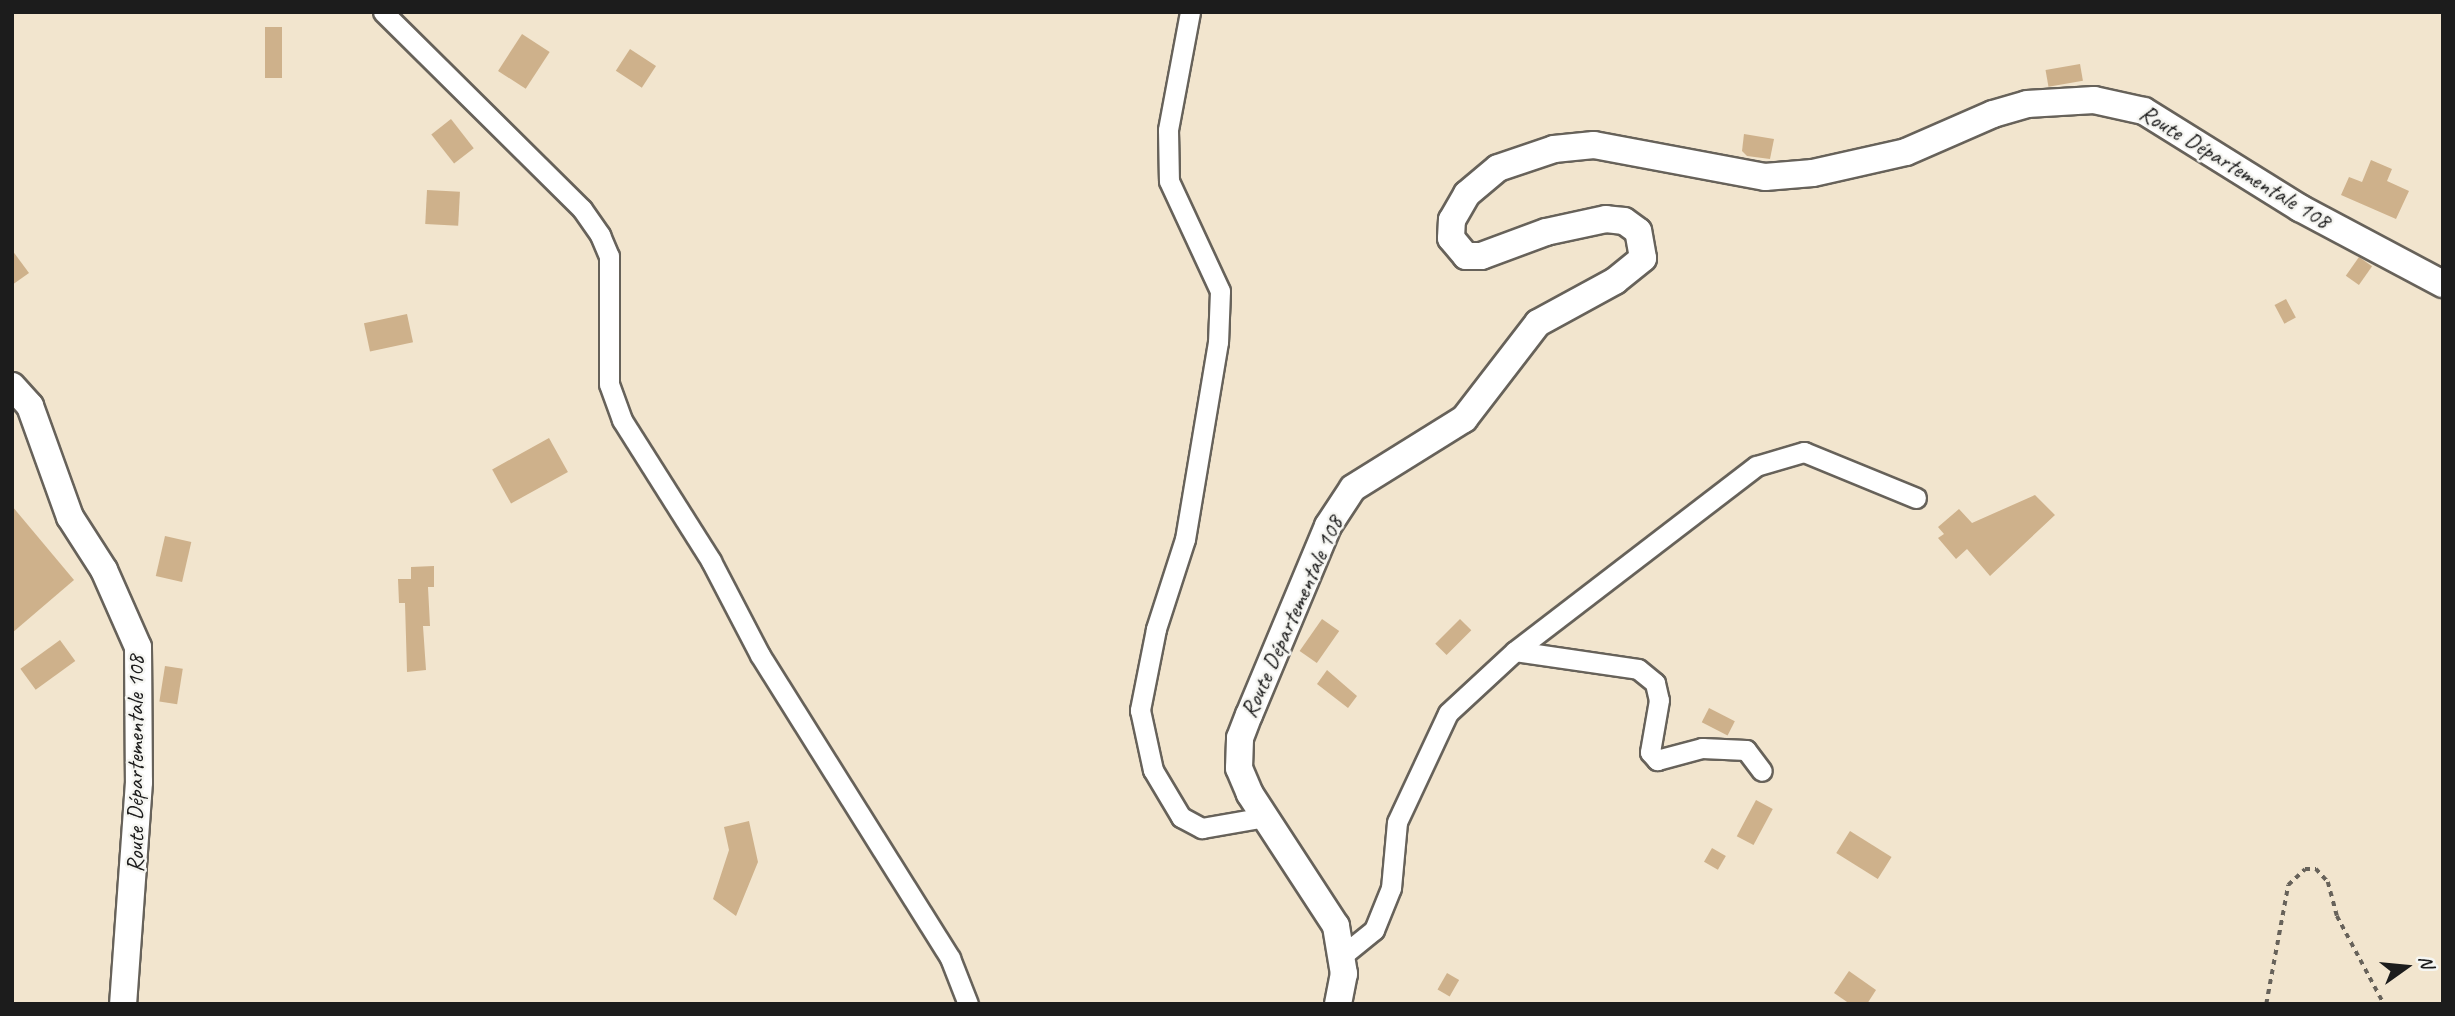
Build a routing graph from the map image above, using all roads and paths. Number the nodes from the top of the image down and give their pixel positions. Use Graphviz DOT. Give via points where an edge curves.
graph roads {
  1 [pos="383,12"];
  2 [pos="1190,12"];
  3 [pos="2443,284"];
  4 [pos="12,386"];
  5 [pos="1916,498"];
  6 [pos="1515,651"];
  7 [pos="1762,771"];
  8 [pos="1265,817"];
  9 [pos="1343,955"];
  10 [pos="124,1002"];
  11 [pos="968,1004"];
  12 [pos="1338,1004"];
  13 [pos="2266,1004"];
  14 [pos="2384,1004"];
  1 -- 11 [label="street" via="582,209 600,234 609,256 609,384 622,420 711,561 760,655 950,958"];
  2 -- 8 [label="street" via="1168,130 1169,181 1220,291 1218,342 1205,444 1185,539 1156,629 1140,710 1153,770 1181,817 1202,828"];
  3 -- 8 [label="main road, Route Départementale 108" via="2300,208 2144,111 2094,100 2027,104 1906,152 1812,173 1765,177 1594,145 1513,160 1483,178 1458,208 1451,238 1465,256 1481,256 1546,232 1606,219 1624,221 1638,231 1643,258 1615,282 1538,323 1464,419 1380,468 1343,502 1240,738 1239,768"];
  4 -- 10 [label="main road, Route Départementale 108" via="30,406 70,517 104,570 138,647 139,782"];
  5 -- 6 [label="street" via="1804,452 1756,466"];
  6 -- 7 [label="street" via="1638,669 1655,683 1659,700 1650,752 1657,760 1702,748 1746,750"];
  6 -- 9 [label="street" via="1448,713 1397,822 1391,888 1374,930"];
  8 -- 9 [label="main road, Route Départementale 108" via="1330,916"];
  9 -- 12 [label="main road, Route Départementale 108"];
  13 -- 14 [label="path" via="2288,885 2305,869 2316,869 2328,881 2337,916"];
}
